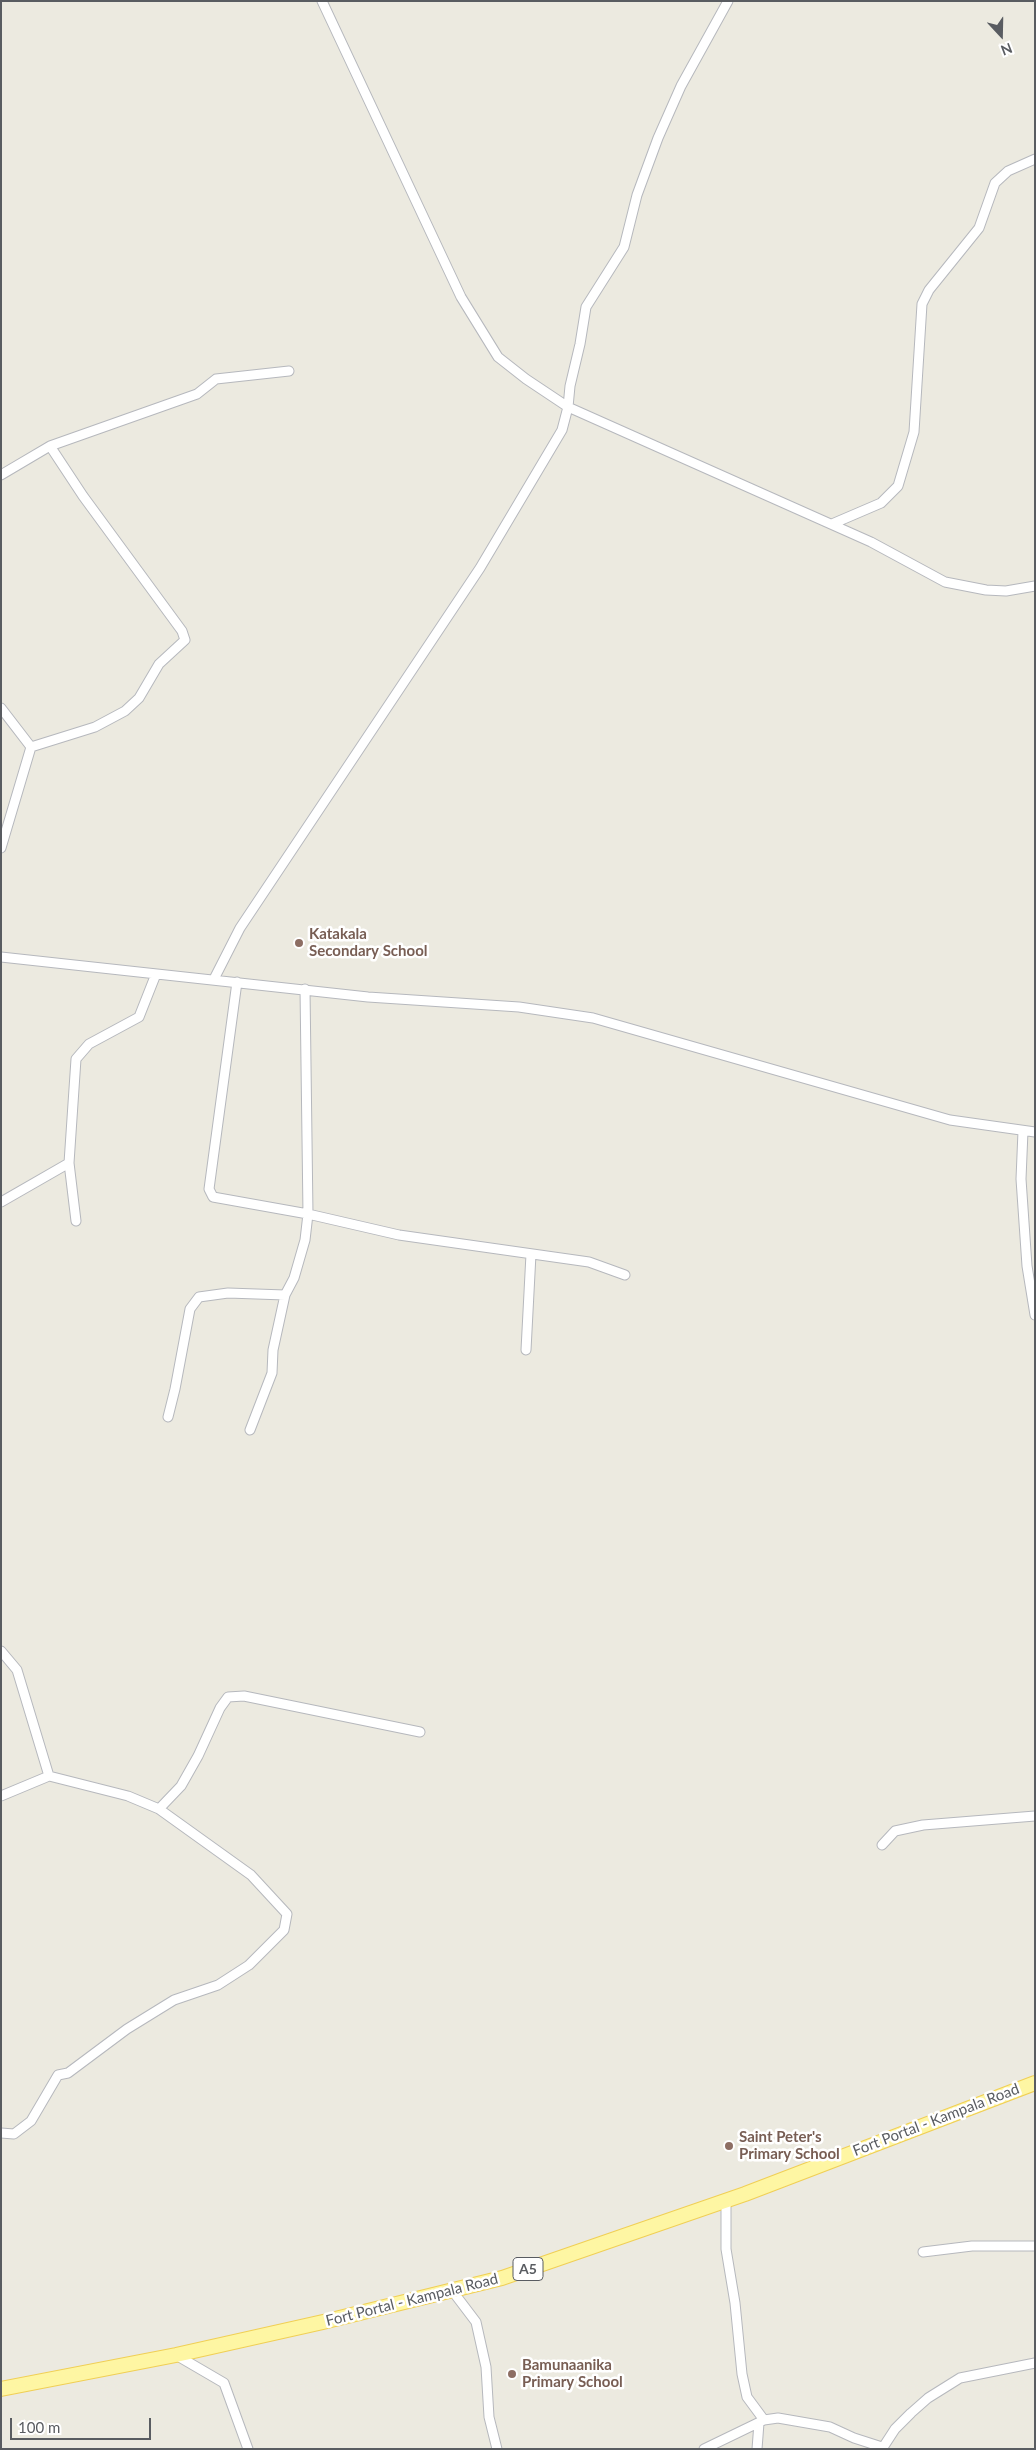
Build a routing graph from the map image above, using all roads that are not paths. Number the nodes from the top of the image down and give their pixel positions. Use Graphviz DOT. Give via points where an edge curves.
graph roads {
  1 [pos="322,1"];
  2 [pos="728,1"];
  3 [pos="1035,159"];
  4 [pos="289,371"];
  5 [pos="568,407"];
  6 [pos="50,446"];
  7 [pos="1,474"];
  8 [pos="832,524"];
  9 [pos="1035,586"];
  10 [pos="1,708"];
  11 [pos="31,747"];
  12 [pos="1,848"];
  13 [pos="1,957"];
  14 [pos="156,974"];
  15 [pos="214,979"];
  16 [pos="238,982"];
  17 [pos="305,989"];
  18 [pos="1023,1131"];
  19 [pos="1035,1132"];
  20 [pos="69,1163"];
  21 [pos="1,1202"];
  22 [pos="308,1214"];
  23 [pos="76,1221"];
  24 [pos="531,1254"];
  25 [pos="625,1275"];
  26 [pos="285,1295"];
  27 [pos="1035,1315"];
  28 [pos="526,1350"];
  29 [pos="168,1416"];
  30 [pos="250,1430"];
  31 [pos="1,1651"];
  32 [pos="420,1732"];
  33 [pos="48,1776"];
  34 [pos="1,1796"];
  35 [pos="159,1809"];
  36 [pos="1035,1816"];
  37 [pos="882,1845"];
  38 [pos="1035,2083"];
  39 [pos="1,2133"];
  40 [pos="726,2201"];
  41 [pos="1035,2246"];
  42 [pos="923,2252"];
  43 [pos="451,2289"];
  44 [pos="176,2355"];
  45 [pos="1035,2363"];
  46 [pos="1,2389"];
  47 [pos="761,2421"];
  48 [pos="882,2448"];
  49 [pos="248,2449"];
  50 [pos="497,2449"];
  51 [pos="704,2449"];
  52 [pos="757,2449"];
  1 -- 5 [label="street" via="461,297 498,357"];
  2 -- 5 [label="street" via="681,86 658,138 637,196 624,248 586,307"];
  3 -- 8 [label="street" via="1008,171 995,183 979,228 928,290 922,304 914,432 898,486 881,503"];
  4 -- 6 [label="street" via="216,379 197,394"];
  5 -- 8 [label="street"];
  5 -- 15 [label="street" via="562,430 480,568 240,928"];
  6 -- 7 [label="street"];
  6 -- 11 [label="street" via="182,631 185,640 159,664 139,698 125,711 95,728"];
  8 -- 9 [label="street" via="945,582 1006,591"];
  10 -- 11 [label="street"];
  11 -- 12 [label="street"];
  13 -- 14 [label="street"];
  14 -- 15 [label="street"];
  14 -- 20 [label="street" via="139,1016 89,1044 76,1059"];
  15 -- 16 [label="street"];
  16 -- 17 [label="street"];
  16 -- 22 [label="street" via="210,1194"];
  17 -- 18 [label="street" via="519,1007 593,1018 950,1120"];
  17 -- 22 [label="street"];
  18 -- 19 [label="street"];
  18 -- 27 [label="street" via="1022,1189"];
  20 -- 21 [label="street"];
  20 -- 23 [label="street"];
  22 -- 24 [label="street" via="399,1235"];
  22 -- 26 [label="street" via="305,1240 294,1278"];
  24 -- 25 [label="street" via="590,1262"];
  24 -- 28 [label="street"];
  26 -- 29 [label="street" via="235,1293 199,1298 190,1309"];
  26 -- 30 [label="street" via="273,1350 272,1373"];
  31 -- 33 [label="street" via="17,1670"];
  32 -- 35 [label="street" via="244,1696 228,1697 181,1786"];
  33 -- 34 [label="street"];
  33 -- 35 [label="street" via="128,1796"];
  35 -- 39 [label="street" via="250,1875 287,1914 284,1930 250,1965 218,1985 174,2000 68,2073 58,2075 31,2121 14,2134"];
  36 -- 37 [label="street" via="923,1825 895,1831"];
  38 -- 40 [label="main road, Fort Portal - Kampala Road / A5"];
  40 -- 43 [label="main road, Fort Portal - Kampala Road / A5" via="511,2275"];
  40 -- 47 [label="street" via="726,2249 742,2374 747,2396"];
  41 -- 42 [label="street" via="972,2246"];
  43 -- 44 [label="main road, Fort Portal - Kampala Road / A5"];
  43 -- 50 [label="street" via="476,2322 486,2366 488,2417"];
  44 -- 46 [label="main road, Fort Portal - Kampala Road / A5"];
  44 -- 49 [label="street" via="224,2383"];
  45 -- 48 [label="street" via="960,2378 928,2398 895,2429"];
  47 -- 48 [label="street" via="778,2418 830,2427"];
  47 -- 51 [label="street"];
  47 -- 52 [label="street"];
}
